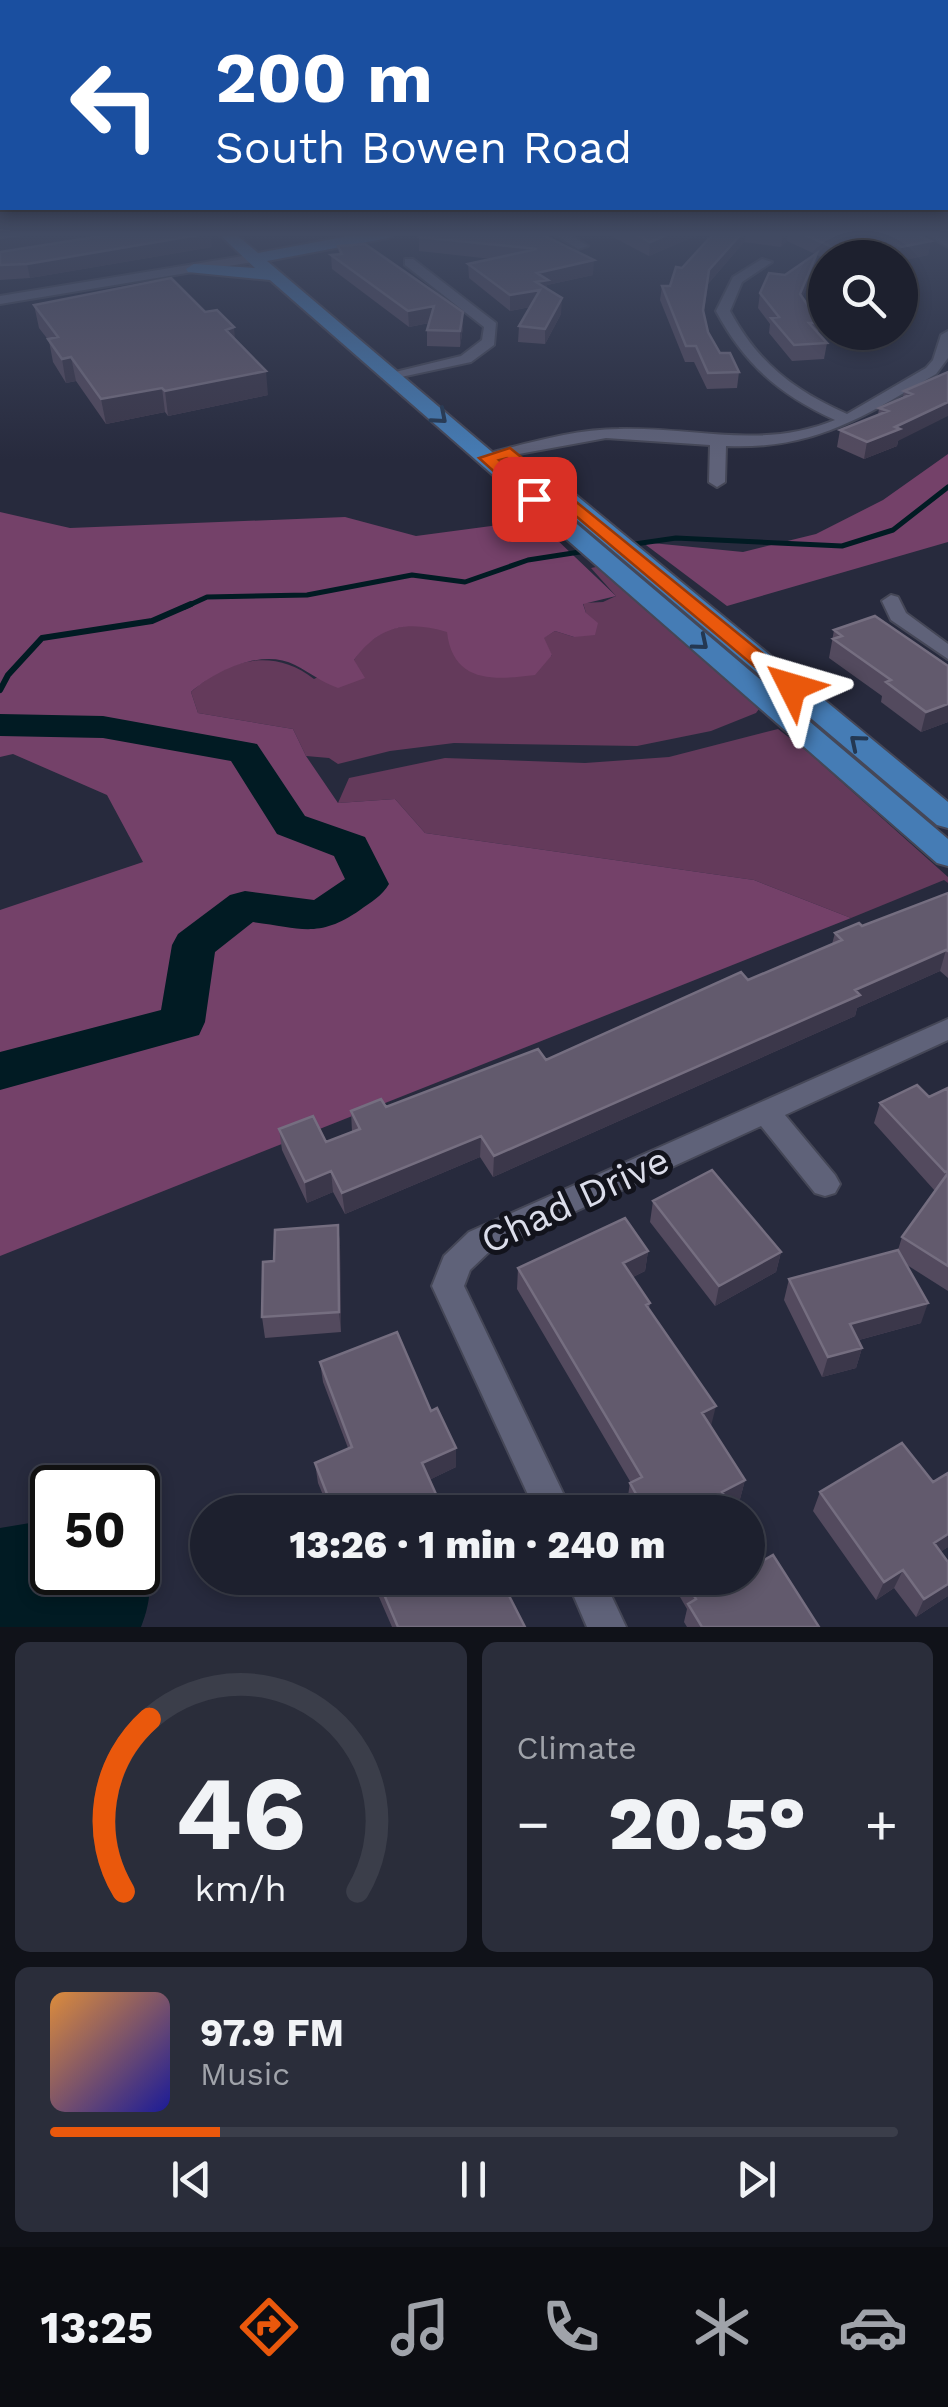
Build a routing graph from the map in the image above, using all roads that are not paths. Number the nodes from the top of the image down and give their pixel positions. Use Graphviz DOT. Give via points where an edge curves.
graph roads {
  1 [pos="319,309"];
  2 [pos="329,309"];
  3 [pos="469,309"];
  4 [pos="724,309"];
  5 [pos="948,335"];
  6 [pos="403,374"];
  7 [pos="846,419"];
  8 [pos="718,440"];
  9 [pos="510,452"];
  10 [pos="487,458"];
  11 [pos="716,482"];
  12 [pos="640,576"];
  13 [pos="891,601"];
  14 [pos="948,653"];
  15 [pos="948,818"];
  16 [pos="948,856"];
  17 [pos="948,1029"];
  18 [pos="765,1111"];
  19 [pos="826,1184"];
  20 [pos="546,1495"];
  21 [pos="592,1595"];
  22 [pos="607,1627"];
  1 -- 6 [label="main road"];
  2 -- 6 [label="main road"];
  3 -- 6 [label="street" via="491,326 489,342 466,360"];
  4 -- 7 [label="street" via="758,366 794,396"];
  5 -- 7 [label="street" via="931,370"];
  6 -- 9 [label="main road"];
  6 -- 10 [label="main road, one-way"];
  7 -- 8 [label="street" via="786,440"];
  8 -- 9 [label="street" via="622,433"];
  8 -- 11 [label="street"];
  9 -- 10 [label="street"];
  9 -- 12 [label="main road" via="589,518"];
  10 -- 12 [label="main road"];
  15 -- 12 [label="main road, one-way"];
  12 -- 16 [label="main road, one-way"];
  13 -- 14 [label="street" via="898,616"];
  17 -- 18 [label="street, Chad Drive"];
  18 -- 19 [label="street"];
  18 -- 20 [label="street, Chad Drive" via="480,1241 451,1269 448,1286"];
  21 -- 22 [label="street"];
}
